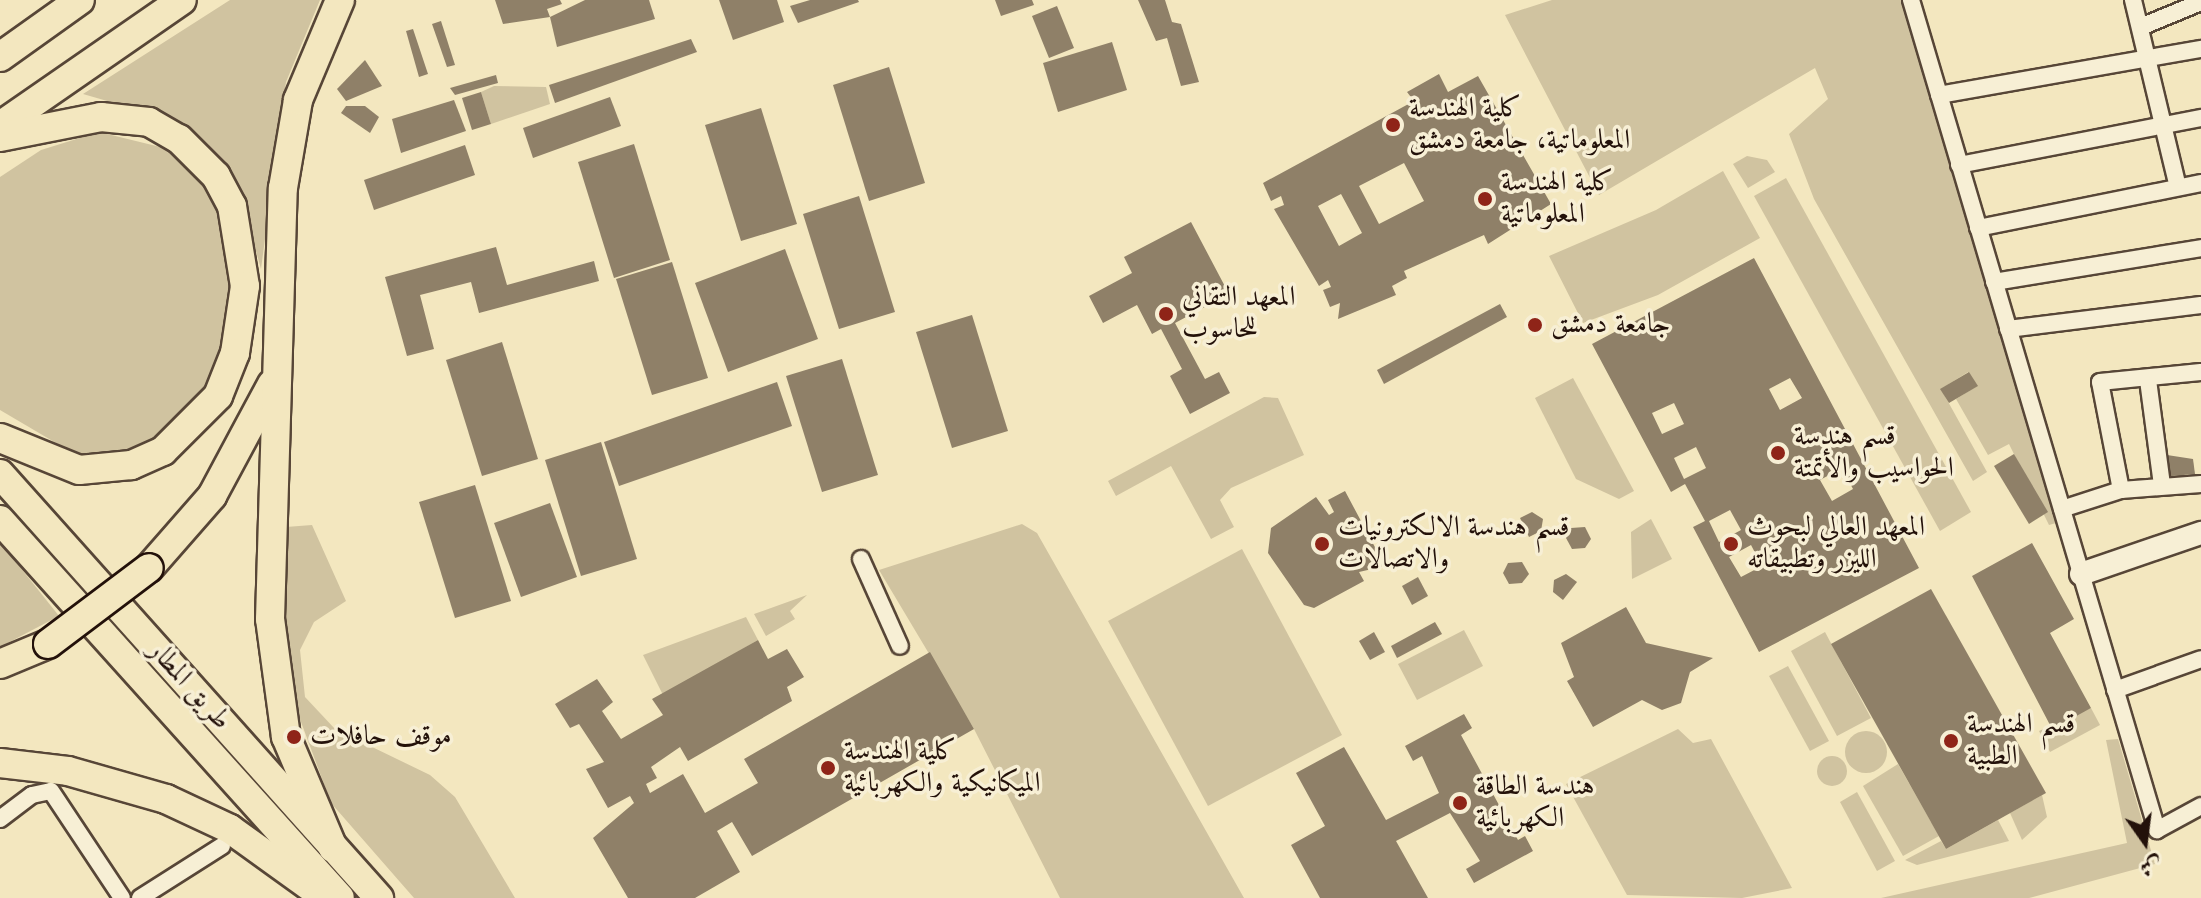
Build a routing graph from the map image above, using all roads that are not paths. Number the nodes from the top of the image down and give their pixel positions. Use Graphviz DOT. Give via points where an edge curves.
graph roads {
  1 [pos="80,0"];
  2 [pos="182,0"];
  3 [pos="340,0"];
  4 [pos="2133,0"];
  5 [pos="1916,1"];
  6 [pos="2201,2"];
  7 [pos="2143,26"];
  8 [pos="2201,49"];
  9 [pos="2150,56"];
  10 [pos="0,57"];
  11 [pos="1939,95"];
  12 [pos="2201,118"];
  13 [pos="2167,124"];
  14 [pos="0,126"];
  15 [pos="0,137"];
  16 [pos="1959,165"];
  17 [pos="2201,183"];
  18 [pos="2178,187"];
  19 [pos="1978,228"];
  20 [pos="2201,248"];
  21 [pos="1994,282"];
  22 [pos="2201,305"];
  23 [pos="2008,329"];
  24 [pos="2201,372"];
  25 [pos="277,373"];
  26 [pos="2148,380"];
  27 [pos="0,438"];
  28 [pos="0,474"];
  29 [pos="2201,484"];
  30 [pos="2162,485"];
  31 [pos="2121,490"];
  32 [pos="2062,509"];
  33 [pos="0,520"];
  34 [pos="2200,535"];
  35 [pos="861,559"];
  36 [pos="2081,574"];
  37 [pos="900,646"];
  38 [pos="2201,659"];
  39 [pos="0,664"];
  40 [pos="2115,690"];
  41 [pos="0,763"];
  42 [pos="2201,806"];
  43 [pos="0,819"];
  44 [pos="222,846"];
  45 [pos="333,848"];
  46 [pos="122,898"];
  47 [pos="140,898"];
  48 [pos="326,898"];
  49 [pos="340,898"];
  50 [pos="379,898"];
  1 -- 10 [label="highway"];
  2 -- 14 [label="highway"];
  3 -- 25 [label="highway" via="307,72 286,159"];
  4 -- 7 [label="street"];
  5 -- 11 [label="street"];
  6 -- 7 [label="street"];
  7 -- 9 [label="street"];
  8 -- 9 [label="street"];
  9 -- 11 [label="street"];
  9 -- 13 [label="street"];
  11 -- 16 [label="street"];
  12 -- 13 [label="street"];
  13 -- 16 [label="street"];
  13 -- 18 [label="street"];
  15 -- 27 [label="highway" via="101,117 149,122 179,139 216,176 232,206 245,286 240,331 218,396 163,451 131,465 79,470"];
  16 -- 19 [label="street"];
  17 -- 18 [label="street"];
  18 -- 19 [label="street"];
  19 -- 21 [label="street"];
  20 -- 21 [label="street"];
  21 -- 23 [label="street"];
  22 -- 23 [label="street"];
  23 -- 32 [label="street"];
  24 -- 26 [label="street"];
  25 -- 39 [label="highway, bridge" via="212,496 149,568 48,644"];
  25 -- 45 [label="highway" via="274,679 295,766"];
  26 -- 30 [label="street"];
  26 -- 31 [label="street" via="2100,382"];
  28 -- 45 [label="highway, طريق المطار"];
  29 -- 30 [label="street"];
  30 -- 31 [label="street"];
  31 -- 32 [label="street"];
  32 -- 36 [label="street"];
  33 -- 49 [label="highway, طريق المطار"];
  34 -- 36 [label="street"];
  35 -- 37 [label="street"];
  36 -- 40 [label="street"];
  38 -- 40 [label="street"];
  40 -- 42 [label="street" via="2157,830"];
  41 -- 48 [label="highway" via="68,771 166,799 230,829"];
  43 -- 46 [label="street" via="32,795 51,791"];
  44 -- 47 [label="street"];
  45 -- 50 [label="highway, طريق المطار"];
}
